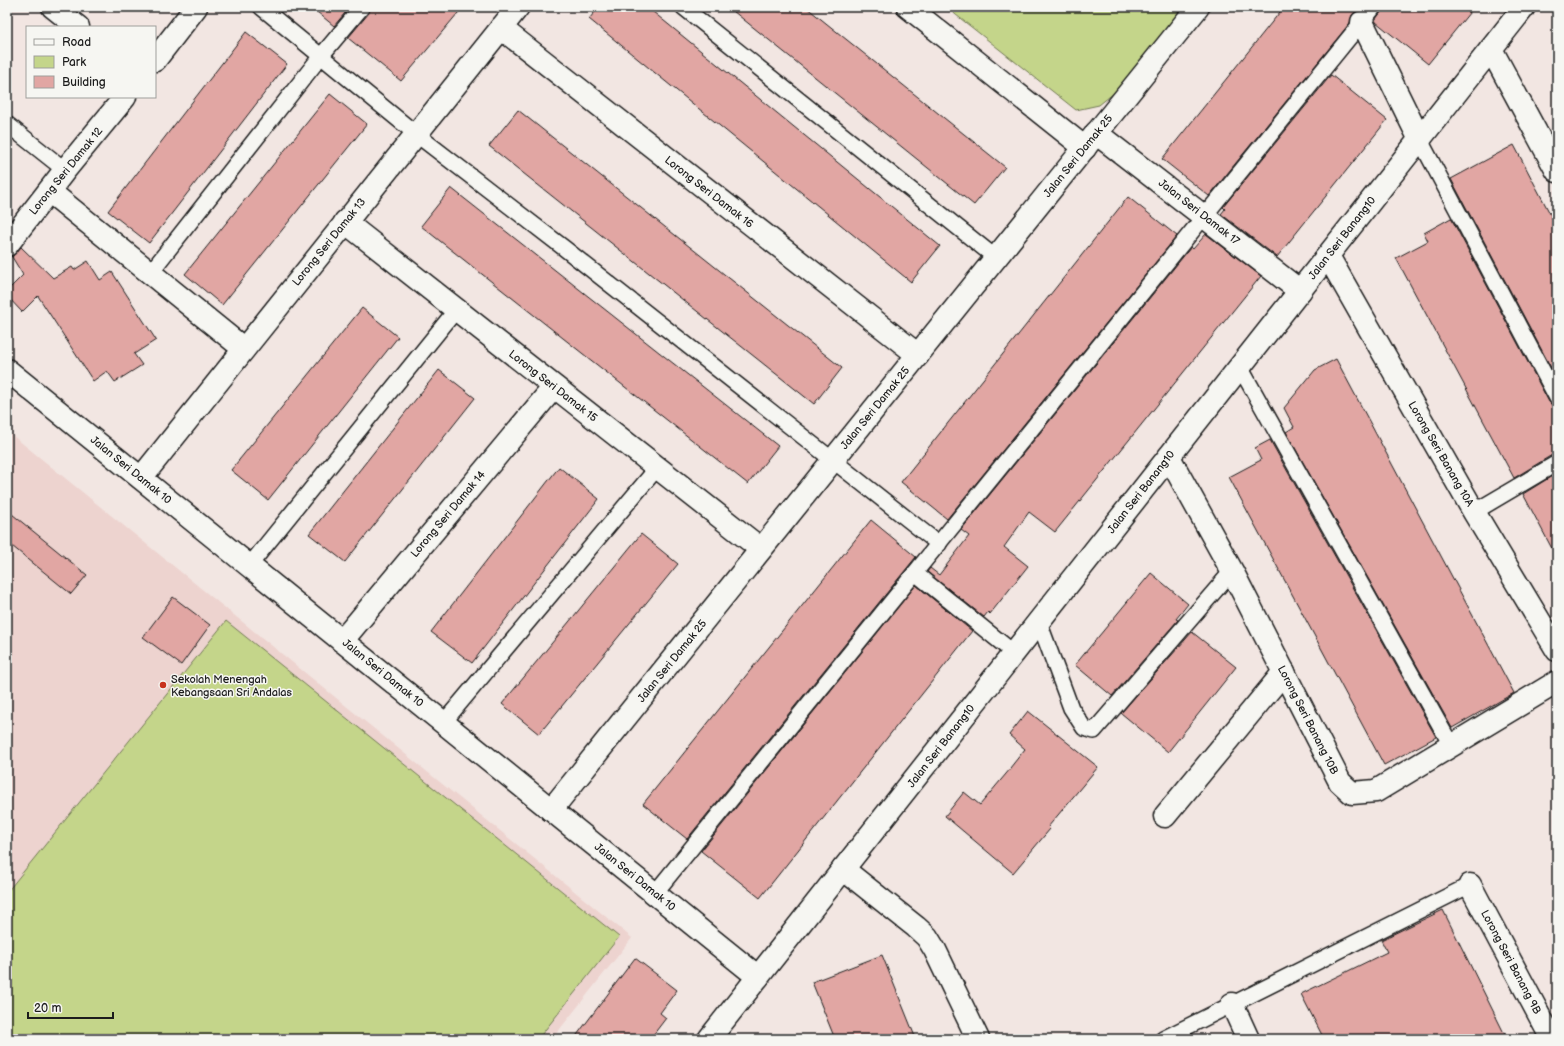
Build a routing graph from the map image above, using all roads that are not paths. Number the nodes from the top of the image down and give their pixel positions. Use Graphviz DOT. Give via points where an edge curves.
graph roads {
  1 [pos="53,7"];
  2 [pos="196,7"];
  3 [pos="261,7"];
  4 [pos="362,7"];
  5 [pos="518,7"];
  6 [pos="683,7"];
  7 [pos="908,7"];
  8 [pos="1198,7"];
  9 [pos="1524,7"];
  10 [pos="1368,14"];
  11 [pos="77,26"];
  12 [pos="501,28"];
  13 [pos="1491,49"];
  14 [pos="321,56"];
  15 [pos="156,59"];
  16 [pos="124,98"];
  17 [pos="7,124"];
  18 [pos="416,134"];
  19 [pos="1091,140"];
  20 [pos="1420,140"];
  21 [pos="65,170"];
  22 [pos="1557,171"];
  23 [pos="49,191"];
  24 [pos="1204,216"];
  25 [pos="345,222"];
  26 [pos="7,245"];
  27 [pos="1328,256"];
  28 [pos="996,258"];
  29 [pos="150,272"];
  30 [pos="1300,291"];
  31 [pos="456,310"];
  32 [pos="244,349"];
  33 [pos="918,355"];
  34 [pos="1240,367"];
  35 [pos="7,370"];
  36 [pos="554,387"];
  37 [pos="1557,398"];
  38 [pos="1169,457"];
  39 [pos="833,460"];
  40 [pos="1557,463"];
  41 [pos="657,468"];
  42 [pos="141,478"];
  43 [pos="1474,512"];
  44 [pos="939,544"];
  45 [pos="761,549"];
  46 [pos="249,566"];
  47 [pos="1232,571"];
  48 [pos="915,573"];
  49 [pos="1039,622"];
  50 [pos="342,641"];
  51 [pos="1557,650"];
  52 [pos="1014,653"];
  53 [pos="1284,672"];
  54 [pos="1557,682"];
  55 [pos="444,722"];
  56 [pos="1451,745"];
  57 [pos="551,810"];
  58 [pos="1165,816"];
  59 [pos="843,870"];
  60 [pos="1470,885"];
  61 [pos="656,893"];
  62 [pos="752,985"];
  63 [pos="1232,1004"];
  64 [pos="709,1039"];
  65 [pos="978,1039"];
  66 [pos="1163,1039"];
  67 [pos="1248,1039"];
  68 [pos="1552,1039"];
  1 -- 11 [label="street"];
  2 -- 15 [label="street"];
  3 -- 14 [label="lane"];
  4 -- 14 [label="lane"];
  5 -- 12 [label="street, Lorong Seri Damak 13"];
  6 -- 28 [label="lane"];
  7 -- 19 [label="street, Jalan Seri Damak 17"];
  8 -- 19 [label="street, Jalan Seri Damak 25"];
  9 -- 13 [label="street, Jalan Seri Banang10"];
  10 -- 20 [label="street"];
  10 -- 24 [label="lane"];
  12 -- 18 [label="street, Lorong Seri Damak 13"];
  12 -- 33 [label="street, Lorong Seri Damak 16"];
  13 -- 20 [label="street, Jalan Seri Banang10"];
  13 -- 22 [label="street"];
  14 -- 18 [label="lane"];
  14 -- 29 [label="lane"];
  16 -- 21 [label="street, Lorong Seri Damak 12"];
  17 -- 21 [label="lane"];
  18 -- 25 [label="street, Lorong Seri Damak 13"];
  18 -- 39 [label="lane"];
  19 -- 24 [label="street, Jalan Seri Damak 17"];
  19 -- 28 [label="street, Jalan Seri Damak 25"];
  20 -- 27 [label="street, Jalan Seri Banang10"];
  20 -- 37 [label="lane"];
  21 -- 23 [label="street, Lorong Seri Damak 12"];
  23 -- 26 [label="street, Lorong Seri Damak 12"];
  23 -- 29 [label="street"];
  24 -- 30 [label="street, Jalan Seri Damak 17"];
  24 -- 44 [label="lane"];
  25 -- 31 [label="street, Lorong Seri Damak 15"];
  25 -- 32 [label="street, Lorong Seri Damak 13"];
  27 -- 30 [label="street, Jalan Seri Banang10"];
  27 -- 43 [label="street, Lorong Seri Banang 10A"];
  28 -- 33 [label="street, Jalan Seri Damak 25"];
  29 -- 32 [label="street"];
  30 -- 34 [label="street, Jalan Seri Banang10"];
  31 -- 36 [label="street, Lorong Seri Damak 15"];
  31 -- 46 [label="lane"];
  32 -- 42 [label="street, Lorong Seri Damak 13"];
  33 -- 39 [label="street, Jalan Seri Damak 25"];
  34 -- 38 [label="street, Jalan Seri Banang10"];
  34 -- 56 [label="lane"];
  35 -- 42 [label="street, Jalan Seri Damak 10"];
  36 -- 41 [label="street, Lorong Seri Damak 15"];
  36 -- 50 [label="street, Lorong Seri Damak 14"];
  38 -- 47 [label="street, Lorong Seri Banang 10B"];
  38 -- 49 [label="street, Jalan Seri Banang10"];
  39 -- 44 [label="lane"];
  39 -- 45 [label="street, Jalan Seri Damak 25"];
  40 -- 43 [label="lane"];
  41 -- 45 [label="street, Lorong Seri Damak 15"];
  41 -- 55 [label="lane"];
  42 -- 46 [label="street, Jalan Seri Damak 10"];
  43 -- 51 [label="street, Lorong Seri Banang 10A"];
  44 -- 48 [label="lane"];
  45 -- 57 [label="street, Jalan Seri Damak 25"];
  46 -- 50 [label="street, Jalan Seri Damak 10"];
  47 -- 49 [label="lane" via="1094,731 1084,728 1071,708"];
  47 -- 53 [label="street, Lorong Seri Banang 10B"];
  48 -- 52 [label="lane"];
  48 -- 61 [label="lane"];
  49 -- 52 [label="street, Jalan Seri Banang10"];
  50 -- 55 [label="street, Jalan Seri Damak 10"];
  52 -- 59 [label="street, Jalan Seri Banang10"];
  53 -- 56 [label="street, Lorong Seri Banang 10B" via="1340,782 1352,793 1376,791"];
  53 -- 58 [label="street"];
  54 -- 56 [label="street, Lorong Seri Banang 10B"];
  55 -- 57 [label="street, Jalan Seri Damak 10"];
  57 -- 61 [label="street, Jalan Seri Damak 10"];
  59 -- 62 [label="street, Jalan Seri Banang10"];
  59 -- 65 [label="street" via="927,937"];
  60 -- 63 [label="lane"];
  60 -- 68 [label="street, Lorong Seri Banang 9B"];
  61 -- 62 [label="street, Jalan Seri Damak 10"];
  62 -- 64 [label="street, Jalan Seri Banang10"];
  63 -- 66 [label="lane"];
  63 -- 67 [label="street"];
}
